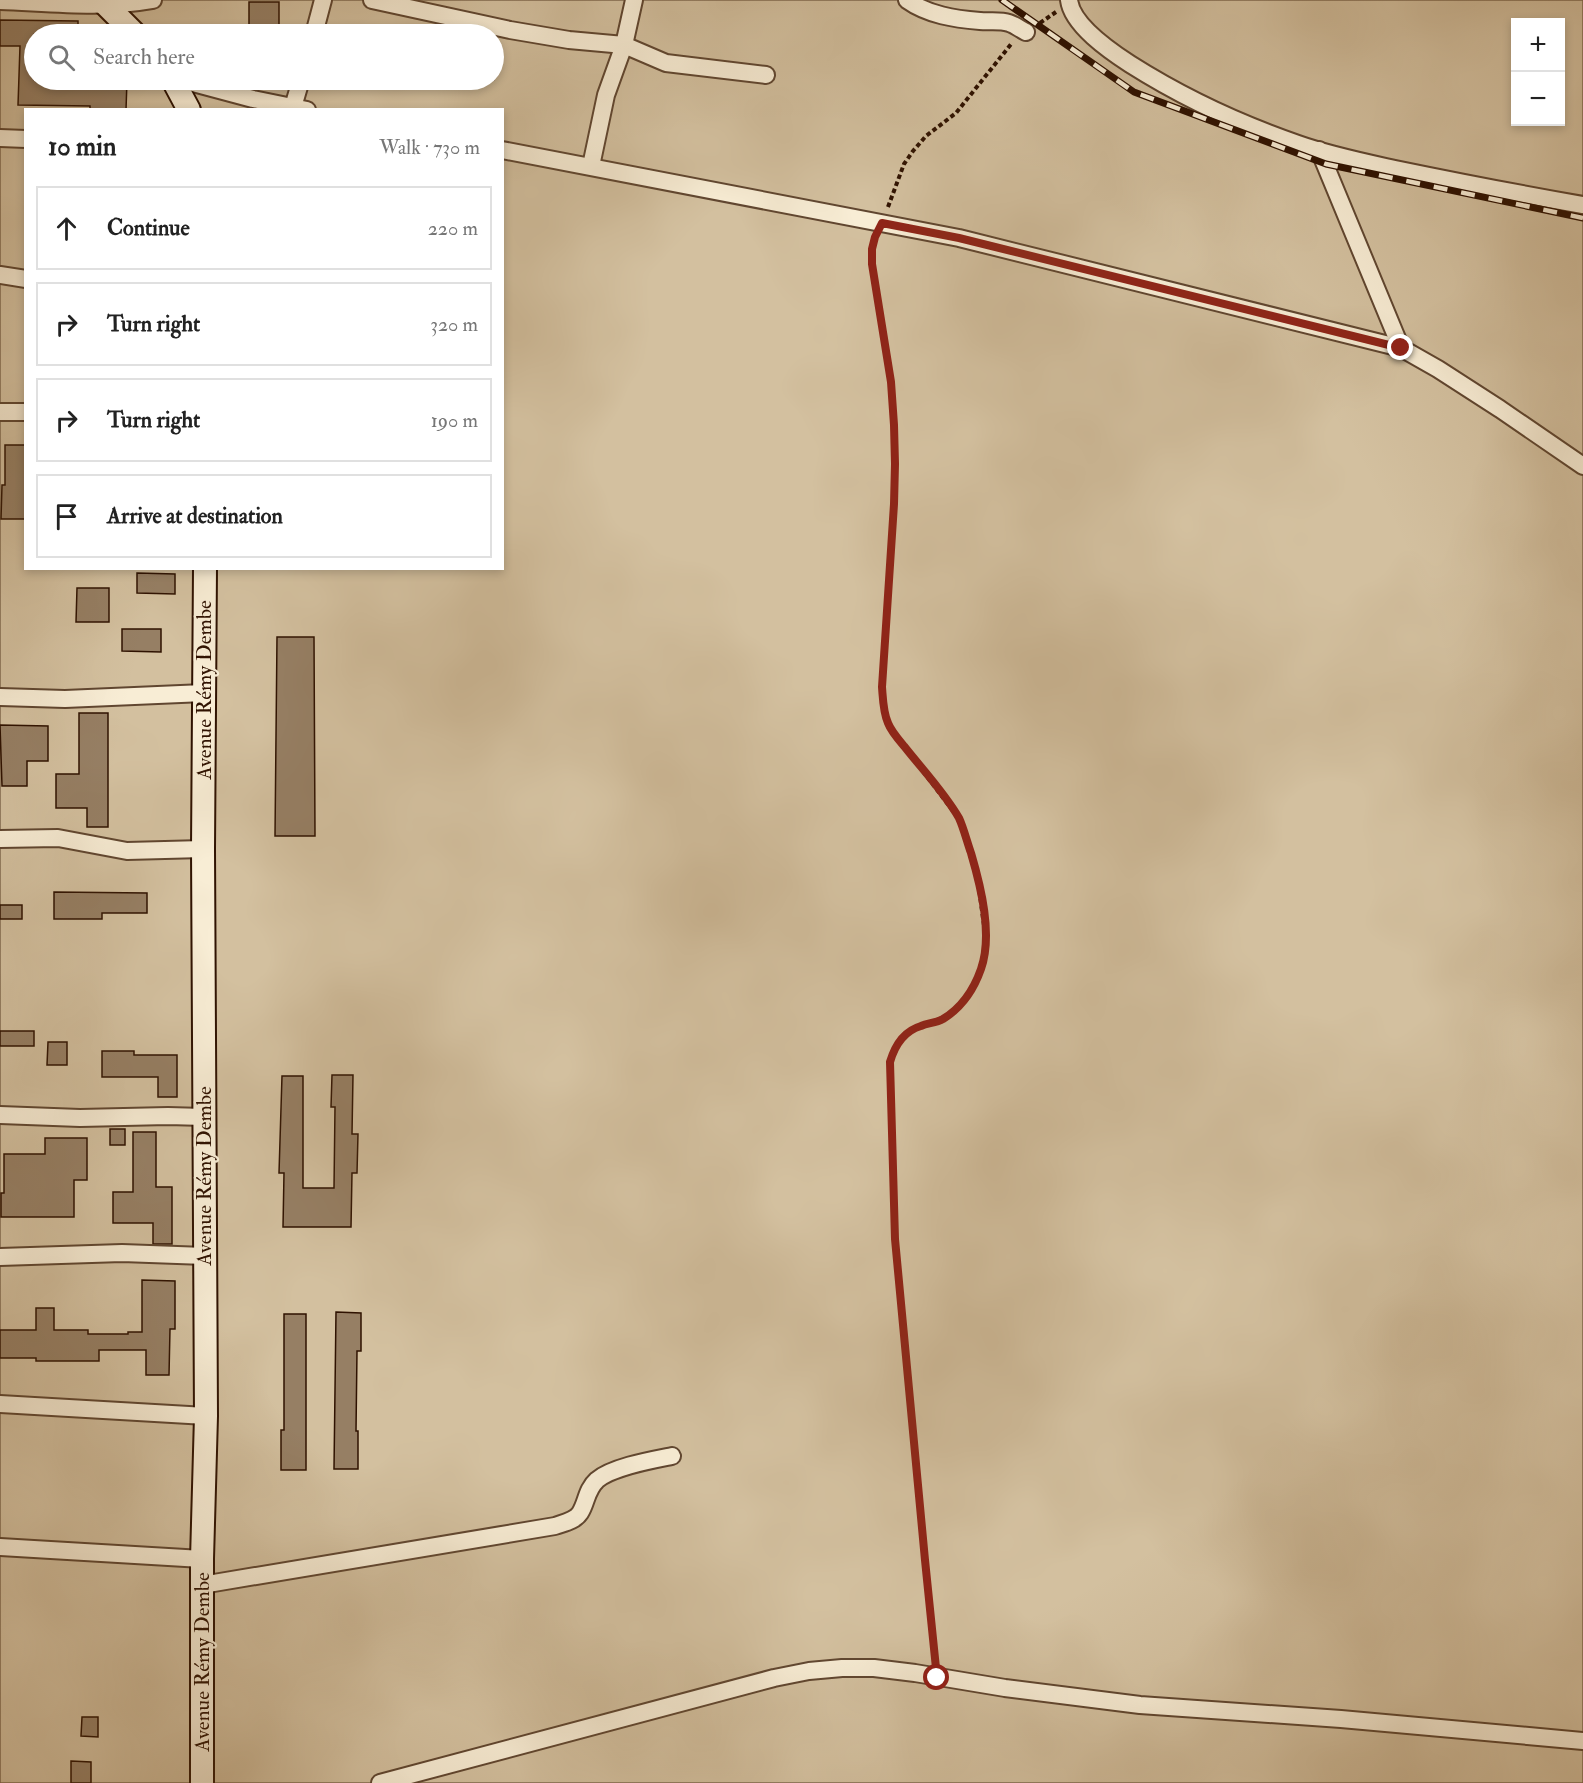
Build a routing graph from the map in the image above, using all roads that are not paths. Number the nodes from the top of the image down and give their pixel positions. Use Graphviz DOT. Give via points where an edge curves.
graph roads {
  1 [pos="153,0"];
  2 [pos="323,0"];
  3 [pos="372,0"];
  4 [pos="634,0"];
  5 [pos="907,0"];
  6 [pos="0,1"];
  7 [pos="104,2"];
  8 [pos="1069,2"];
  9 [pos="125,24"];
  10 [pos="317,24"];
  11 [pos="482,24"];
  12 [pos="504,29"];
  13 [pos="1026,32"];
  14 [pos="624,45"];
  15 [pos="766,75"];
  16 [pos="178,90"];
  17 [pos="219,90"];
  18 [pos="301,90"];
  19 [pos="188,108"];
  20 [pos="300,108"];
  21 [pos="0,138"];
  22 [pos="24,139"];
  23 [pos="504,150"];
  24 [pos="1319,150"];
  25 [pos="591,166"];
  26 [pos="1583,206"];
  27 [pos="0,275"];
  28 [pos="24,279"];
  29 [pos="1401,348"];
  30 [pos="0,412"];
  31 [pos="24,412"];
  32 [pos="1583,466"];
  33 [pos="205,570"];
  34 [pos="204,693"];
  35 [pos="0,697"];
  36 [pos="0,839"];
  37 [pos="203,849"];
  38 [pos="0,1115"];
  39 [pos="204,1117"];
  40 [pos="205,1256"];
  41 [pos="0,1257"];
  42 [pos="0,1404"];
  43 [pos="206,1416"];
  44 [pos="672,1456"];
  45 [pos="0,1547"];
  46 [pos="202,1559"];
  47 [pos="202,1585"];
  48 [pos="1583,1742"];
  49 [pos="202,1783"];
  50 [pos="380,1783"];
  1 -- 7 [label="street" via="132,4"];
  2 -- 10 [label="street"];
  3 -- 11 [label="street"];
  4 -- 14 [label="street"];
  5 -- 13 [label="street" via="940,15 1004,22"];
  6 -- 7 [label="street"];
  7 -- 9 [label="street"];
  8 -- 24 [label="street" via="1087,30 1150,77 1240,121"];
  12 -- 14 [label="street"];
  14 -- 15 [label="street" via="666,63"];
  14 -- 25 [label="street" via="606,95"];
  16 -- 19 [label="street"];
  17 -- 20 [label="street"];
  18 -- 20 [label="street"];
  21 -- 22 [label="street"];
  23 -- 25 [label="street"];
  24 -- 26 [label="street"];
  24 -- 29 [label="street"];
  25 -- 29 [label="street" via="970,241"];
  27 -- 28 [label="street"];
  29 -- 32 [label="street"];
  30 -- 31 [label="street"];
  33 -- 34 [label="street, Avenue Rémy Dembe"];
  34 -- 35 [label="street" via="65,699"];
  34 -- 37 [label="street, Avenue Rémy Dembe"];
  36 -- 37 [label="street" via="58,838 127,851"];
  37 -- 39 [label="street, Avenue Rémy Dembe"];
  38 -- 39 [label="street"];
  39 -- 40 [label="street, Avenue Rémy Dembe"];
  40 -- 41 [label="street" via="122,1253"];
  40 -- 43 [label="street, Avenue Rémy Dembe"];
  42 -- 43 [label="street"];
  43 -- 46 [label="street, Avenue Rémy Dembe"];
  44 -- 47 [label="street" via="608,1473 590,1487 579,1514 555,1526"];
  45 -- 46 [label="street"];
  46 -- 47 [label="street, Avenue Rémy Dembe"];
  47 -- 49 [label="street, Avenue Rémy Dembe"];
  48 -- 50 [label="street" via="1140,1705 915,1673 842,1668 774,1678"];
}
